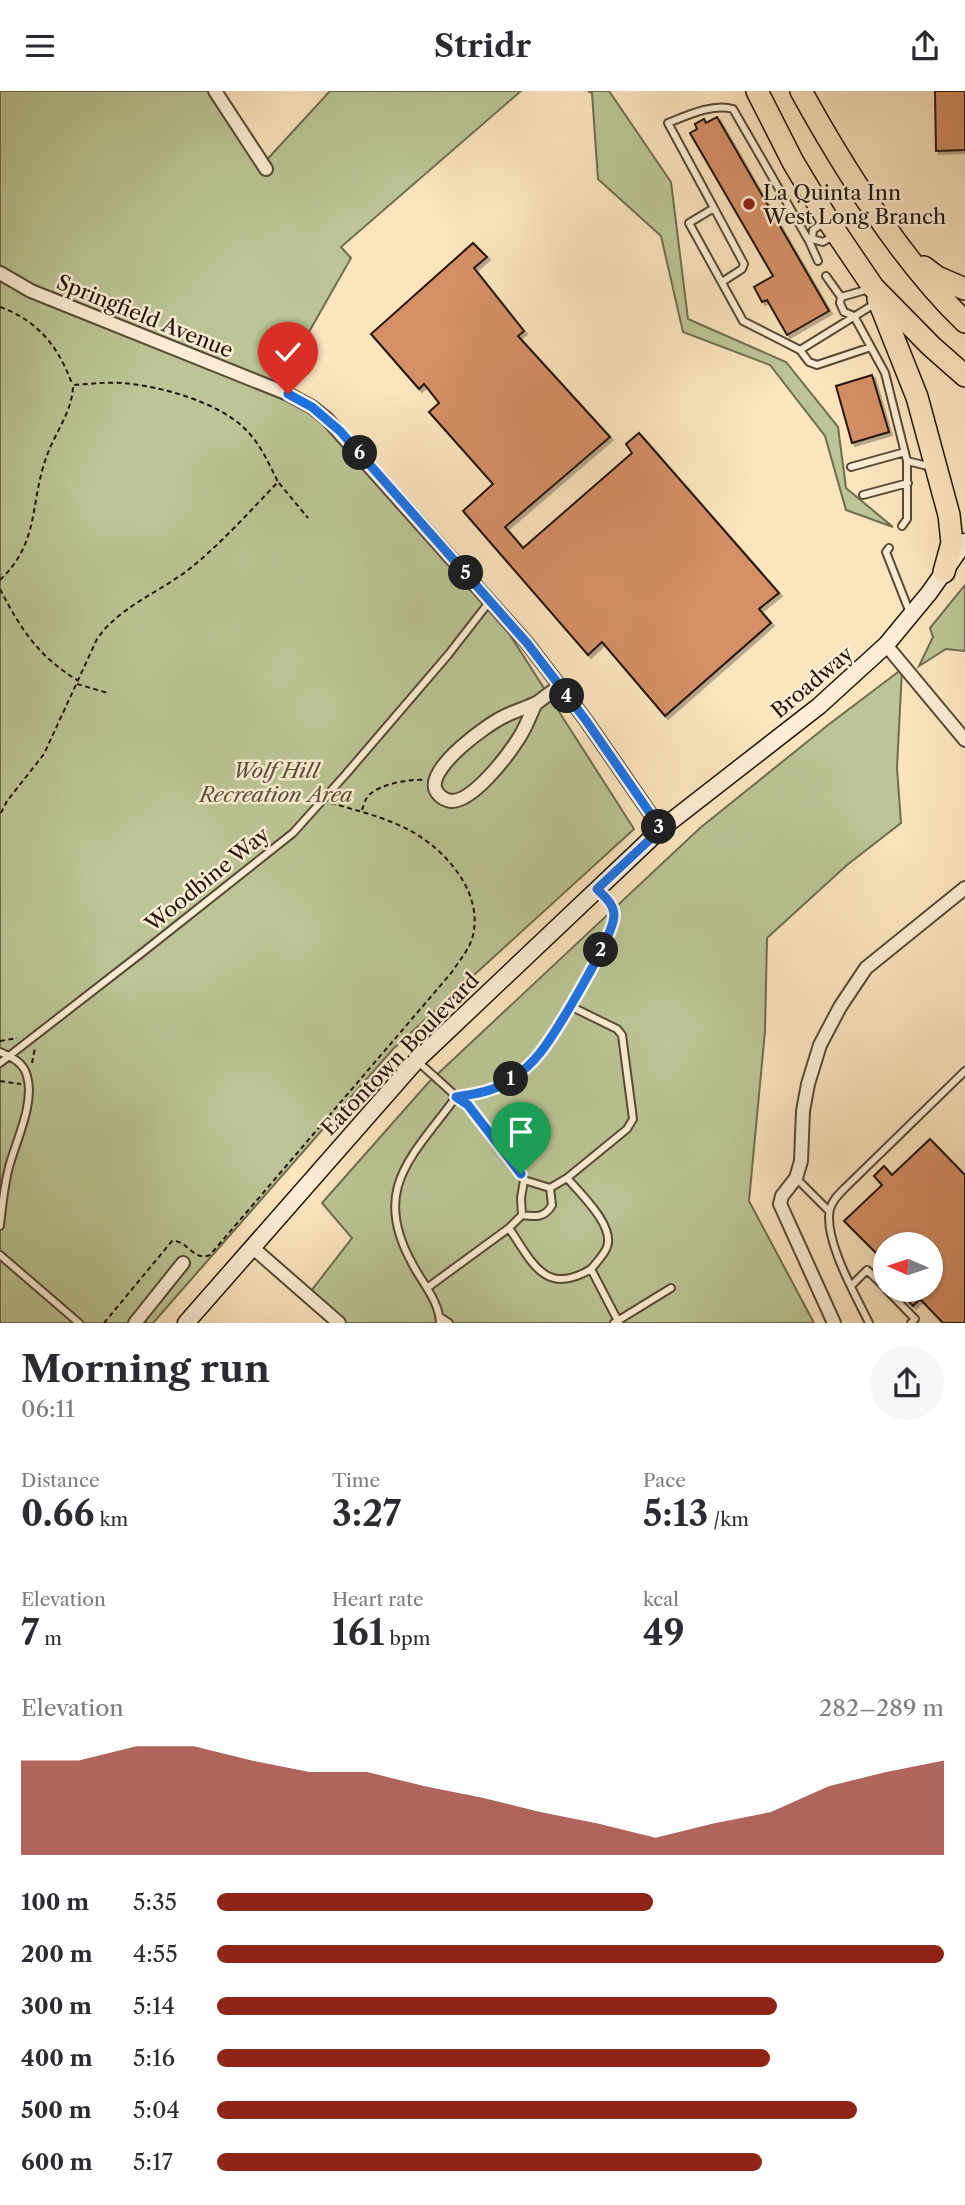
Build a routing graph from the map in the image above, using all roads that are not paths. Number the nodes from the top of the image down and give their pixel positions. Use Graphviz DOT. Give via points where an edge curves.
graph roads {
  1 [pos="215,91"];
  2 [pos="757,91"];
  3 [pos="801,91"];
  4 [pos="266,169"];
  5 [pos="714,208"];
  6 [pos="832,227"];
  7 [pos="811,240"];
  8 [pos="908,255"];
  9 [pos="818,261"];
  10 [pos="0,273"];
  11 [pos="826,276"];
  12 [pos="722,282"];
  13 [pos="965,289"];
  14 [pos="878,295"];
  15 [pos="841,297"];
  16 [pos="854,316"];
  17 [pos="965,322"];
  18 [pos="871,347"];
  19 [pos="800,350"];
  20 [pos="965,376"];
  21 [pos="905,452"];
  22 [pos="908,461"];
  23 [pos="851,467"];
  24 [pos="937,468"];
  25 [pos="908,483"];
  26 [pos="863,495"];
  27 [pos="957,518"];
  28 [pos="902,526"];
  29 [pos="965,542"];
  30 [pos="889,548"];
  31 [pos="944,572"];
  32 [pos="490,601"];
  33 [pos="911,615"];
  34 [pos="887,645"];
  35 [pos="560,686"];
  36 [pos="536,703"];
  37 [pos="965,740"];
  38 [pos="661,829"];
  39 [pos="965,888"];
  40 [pos="597,889"];
  41 [pos="570,1006"];
  42 [pos="0,1052"];
  43 [pos="9,1056"];
  44 [pos="416,1061"];
  45 [pos="0,1063"];
  46 [pos="965,1071"];
  47 [pos="456,1097"];
  48 [pos="567,1178"];
  49 [pos="796,1178"];
  50 [pos="524,1180"];
  51 [pos="550,1188"];
  52 [pos="830,1211"];
  53 [pos="522,1215"];
  54 [pos="0,1226"];
  55 [pos="509,1228"];
  56 [pos="252,1247"];
  57 [pos="0,1255"];
  58 [pos="183,1263"];
  59 [pos="591,1269"];
  60 [pos="873,1276"];
  61 [pos="851,1286"];
  62 [pos="427,1288"];
  63 [pos="671,1288"];
  64 [pos="899,1302"];
  65 [pos="440,1320"];
  66 [pos="617,1322"];
  67 [pos="79,1323"];
  68 [pos="135,1323"];
  69 [pos="186,1323"];
  70 [pos="339,1323"];
  71 [pos="449,1323"];
  72 [pos="834,1323"];
  73 [pos="869,1323"];
  74 [pos="911,1323"];
  1 -- 4 [label="street"];
  2 -- 6 [label="highway"];
  3 -- 8 [label="highway"];
  5 -- 7 [label="lane" via="668,123 724,106 733,109"];
  5 -- 12 [label="lane" via="744,264"];
  5 -- 12 [label="lane" via="690,223"];
  6 -- 7 [label="lane" via="822,242"];
  6 -- 7 [label="lane" via="813,230"];
  6 -- 14 [label="highway"];
  7 -- 9 [label="lane"];
  8 -- 13 [label="highway" via="937,277"];
  8 -- 17 [label="highway"];
  10 -- 32 [label="street, Springfield Avenue" via="31,291 312,407 340,431"];
  11 -- 15 [label="lane"];
  12 -- 19 [label="lane" via="743,321"];
  14 -- 15 [label="lane"];
  14 -- 16 [label="lane"];
  14 -- 20 [label="highway"];
  14 -- 24 [label="highway" via="917,397"];
  15 -- 16 [label="lane" via="844,312"];
  16 -- 18 [label="lane"];
  16 -- 19 [label="lane"];
  18 -- 19 [label="lane" via="817,365"];
  18 -- 21 [label="lane" via="885,373"];
  21 -- 22 [label="lane"];
  21 -- 23 [label="lane"];
  22 -- 24 [label="lane"];
  22 -- 25 [label="lane"];
  24 -- 27 [label="highway"];
  25 -- 26 [label="lane"];
  25 -- 28 [label="lane" via="907,519"];
  27 -- 31 [label="highway"];
  29 -- 31 [label="street, Broadway"];
  30 -- 33 [label="lane" via="886,552"];
  31 -- 33 [label="street, Broadway"];
  32 -- 35 [label="street, Springfield Avenue"];
  32 -- 43 [label="lane, Woodbine Way" via="293,832"];
  33 -- 34 [label="street, Broadway"];
  34 -- 37 [label="street"];
  34 -- 38 [label="street, Broadway" via="819,706"];
  35 -- 36 [label="street"];
  35 -- 38 [label="street, Springfield Avenue"];
  36 -- 36 [label="street" via="503,717 445,761 435,782 438,794 446,800 461,799 481,785 519,739"];
  38 -- 40 [label="street, Eatontown Boulevard"];
  39 -- 49 [label="street" via="866,968 845,998 820,1045 808,1084"];
  40 -- 41 [label="lane" via="611,905 613,923"];
  40 -- 44 [label="street, Eatontown Boulevard"];
  41 -- 47 [label="lane" via="542,1051 511,1079 490,1090"];
  41 -- 48 [label="lane" via="622,1035 633,1119"];
  42 -- 43 [label="lane"];
  43 -- 45 [label="lane, Woodbine Way"];
  43 -- 54 [label="lane" via="24,1069 28,1089"];
  44 -- 47 [label="lane"];
  44 -- 56 [label="street, Eatontown Boulevard"];
  46 -- 52 [label="lane" via="846,1187"];
  47 -- 50 [label="lane" via="468,1105"];
  47 -- 62 [label="lane" via="407,1164 396,1192 399,1238"];
  48 -- 51 [label="lane"];
  48 -- 59 [label="lane" via="606,1226 606,1251"];
  49 -- 52 [label="lane"];
  49 -- 72 [label="street" via="780,1204"];
  50 -- 51 [label="lane"];
  50 -- 53 [label="lane"];
  51 -- 53 [label="lane" via="549,1210 535,1217"];
  52 -- 61 [label="lane" via="832,1240"];
  53 -- 55 [label="lane"];
  55 -- 59 [label="lane" via="523,1251 551,1279 572,1279"];
  55 -- 62 [label="lane"];
  56 -- 69 [label="street, Eatontown Boulevard"];
  56 -- 70 [label="street"];
  57 -- 67 [label="lane"];
  58 -- 68 [label="street"];
  59 -- 66 [label="lane"];
  60 -- 61 [label="lane" via="867,1270"];
  61 -- 73 [label="lane"];
  62 -- 65 [label="lane" via="439,1308"];
  63 -- 66 [label="lane"];
  64 -- 74 [label="lane" via="915,1319"];
  65 -- 71 [label="lane"];
}
